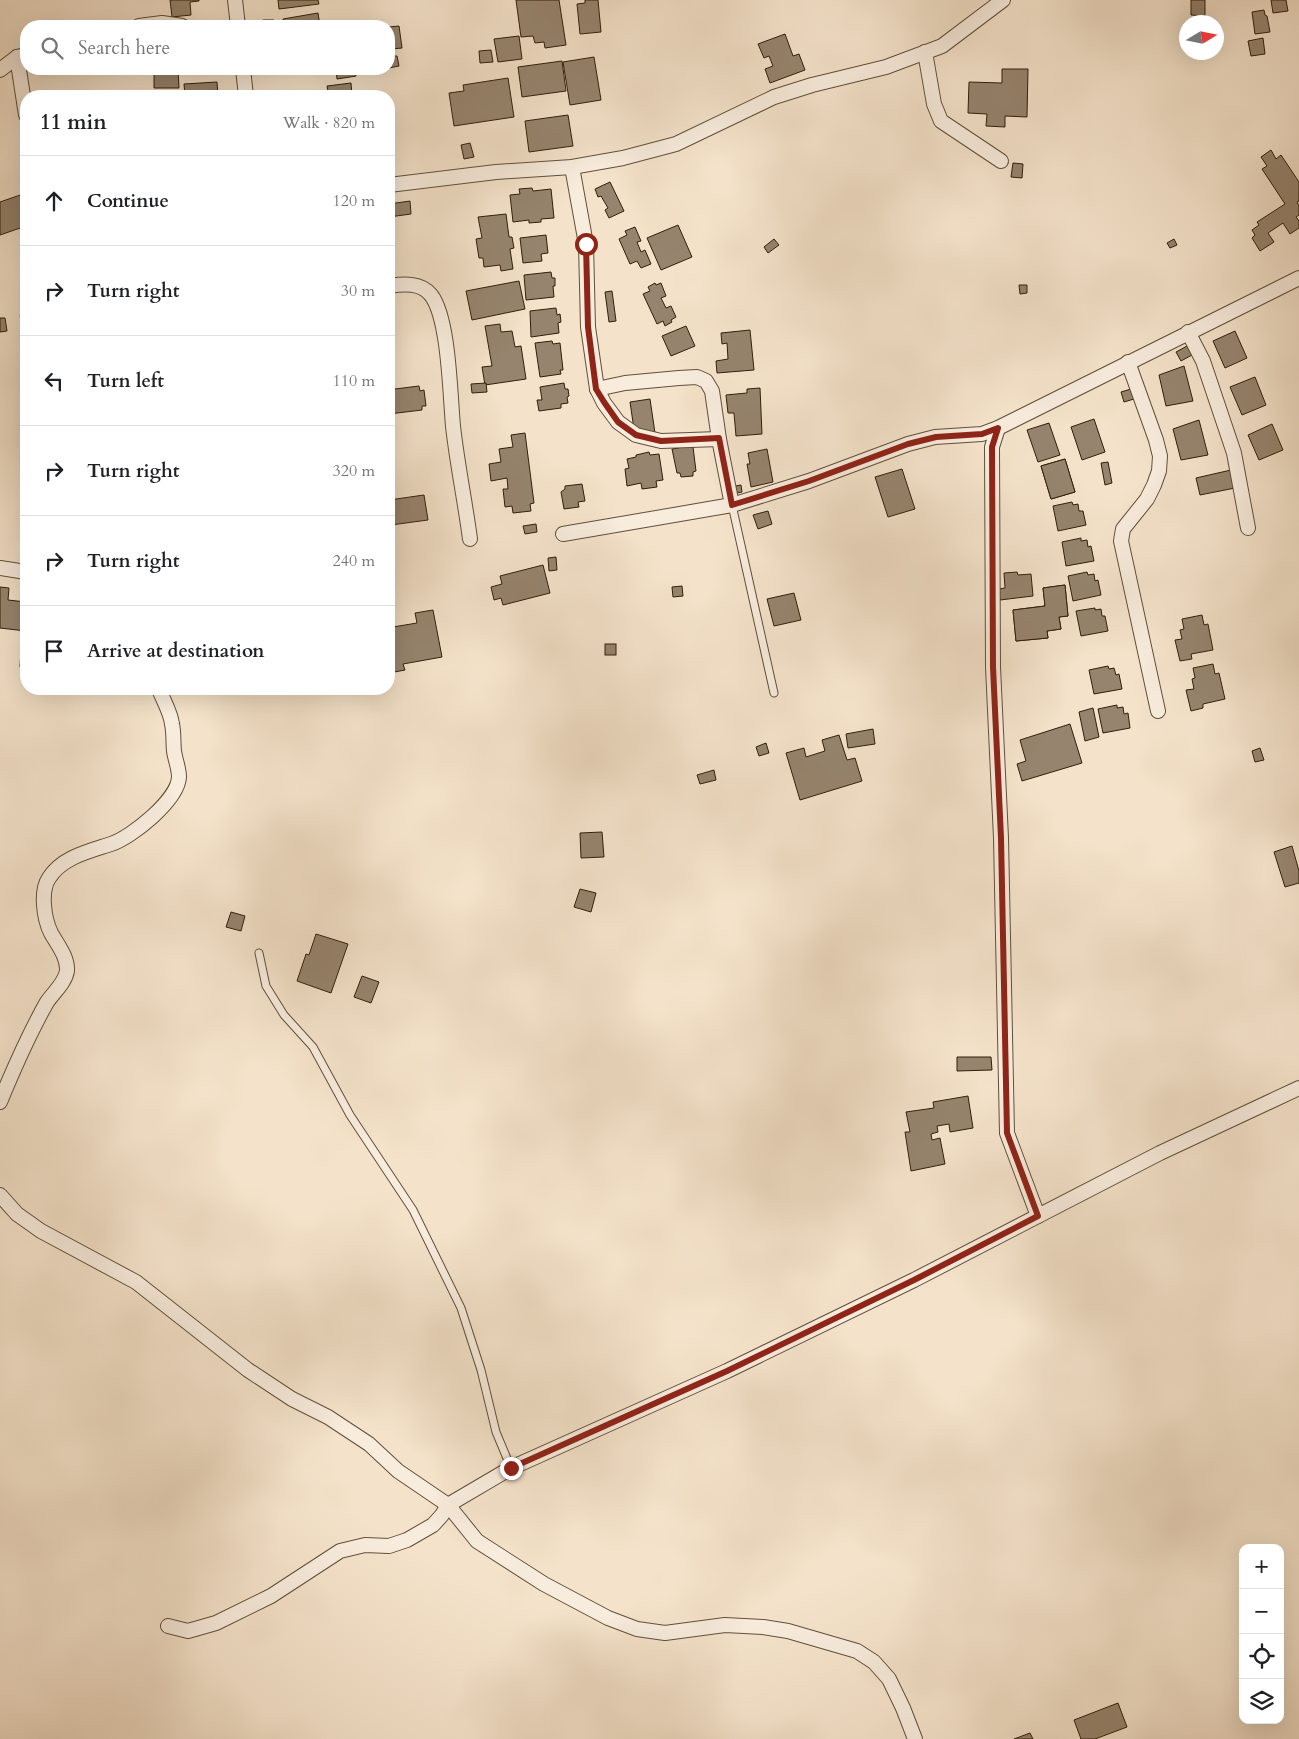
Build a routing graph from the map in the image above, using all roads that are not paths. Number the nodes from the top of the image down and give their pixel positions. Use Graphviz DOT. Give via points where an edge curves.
graph roads {
  1 [pos="235,0"];
  2 [pos="1003,0"];
  3 [pos="237,20"];
  4 [pos="925,52"];
  5 [pos="20,57"];
  6 [pos="0,70"];
  7 [pos="23,75"];
  8 [pos="244,75"];
  9 [pos="24,90"];
  10 [pos="245,90"];
  11 [pos="1001,161"];
  12 [pos="572,167"];
  13 [pos="395,184"];
  14 [pos="1299,278"];
  15 [pos="395,285"];
  16 [pos="1188,332"];
  17 [pos="1128,362"];
  18 [pos="596,389"];
  19 [pos="998,428"];
  20 [pos="719,438"];
  21 [pos="732,505"];
  22 [pos="1248,528"];
  23 [pos="563,534"];
  24 [pos="470,539"];
  25 [pos="0,568"];
  26 [pos="20,571"];
  27 [pos="774,693"];
  28 [pos="161,695"];
  29 [pos="1158,711"];
  30 [pos="259,953"];
  31 [pos="1299,1088"];
  32 [pos="0,1102"];
  33 [pos="0,1196"];
  34 [pos="1038,1216"];
  35 [pos="511,1468"];
  36 [pos="448,1505"];
  37 [pos="168,1626"];
  38 [pos="915,1739"];
  1 -- 3 [label="street"];
  2 -- 4 [label="street" via="942,46"];
  4 -- 11 [label="street" via="934,104 942,121"];
  4 -- 12 [label="street" via="886,67 774,97 676,144"];
  5 -- 6 [label="street"];
  7 -- 9 [label="street"];
  8 -- 10 [label="street"];
  12 -- 13 [label="street"];
  12 -- 18 [label="street" via="586,244 588,327"];
  14 -- 16 [label="street"];
  15 -- 24 [label="street" via="422,287 436,302 446,338 454,427"];
  16 -- 17 [label="street"];
  16 -- 22 [label="street" via="1203,361 1234,453"];
  17 -- 19 [label="street"];
  17 -- 29 [label="street" via="1160,456 1154,485 1123,529 1121,541"];
  18 -- 20 [label="street" via="618,422 636,435 661,441"];
  18 -- 20 [label="street" via="625,383 697,377 706,381 712,390"];
  19 -- 21 [label="street" via="982,434 936,437 908,444 809,481"];
  19 -- 34 [label="street" via="992,447 993,667 1001,838 1007,1133"];
  20 -- 21 [label="street"];
  21 -- 23 [label="street"];
  21 -- 27 [label="lane"];
  25 -- 26 [label="street"];
  28 -- 32 [label="street" via="172,723 179,777 176,788 143,826 112,844 79,854 49,877 43,890 44,906 50,930 64,956 66,977 48,1002"];
  30 -- 35 [label="lane" via="266,986 284,1015 313,1048 350,1115 417,1219 460,1308 496,1432"];
  31 -- 34 [label="street" via="1160,1153"];
  33 -- 36 [label="street" via="17,1214 41,1231 136,1282 248,1370 361,1439 398,1471"];
  34 -- 35 [label="street" via="727,1371"];
  35 -- 36 [label="street"];
  36 -- 37 [label="street" via="433,1524 407,1540 389,1546 365,1545 340,1552 271,1596 216,1623 188,1631"];
  36 -- 38 [label="street" via="477,1541 544,1584 608,1618 637,1629 665,1632 725,1625 763,1627 857,1651 874,1662 889,1679"];
}
